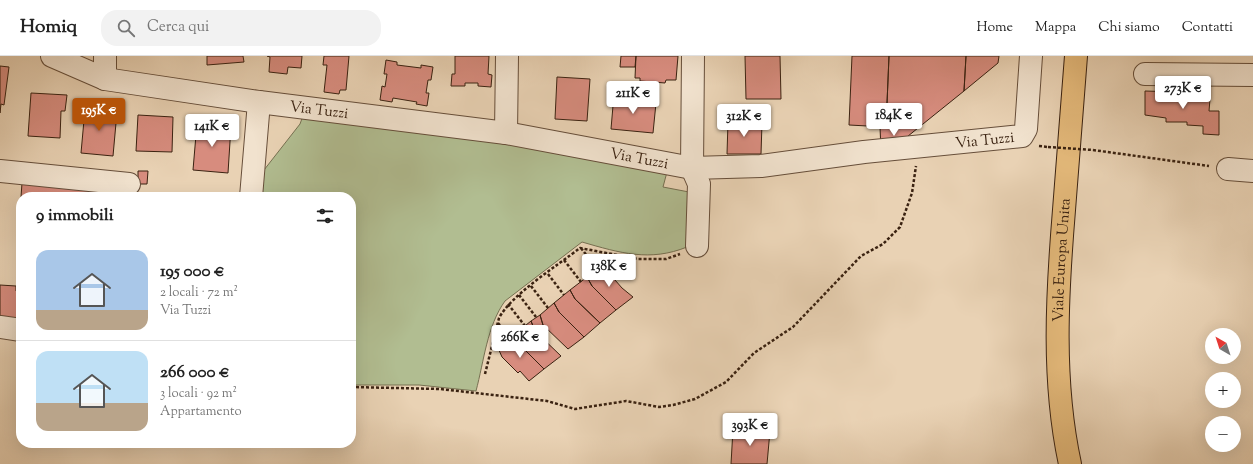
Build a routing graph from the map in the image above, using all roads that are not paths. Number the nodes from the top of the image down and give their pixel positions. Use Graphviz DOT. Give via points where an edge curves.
graph roads {
  1 [pos="52,56"];
  2 [pos="105,56"];
  3 [pos="507,56"];
  4 [pos="693,56"];
  5 [pos="1031,56"];
  6 [pos="1076,56"];
  7 [pos="1145,74"];
  8 [pos="1253,75"];
  9 [pos="105,79"];
  10 [pos="258,102"];
  11 [pos="506,133"];
  12 [pos="692,168"];
  13 [pos="1228,169"];
  14 [pos="0,171"];
  15 [pos="1253,171"];
  16 [pos="130,184"];
  17 [pos="251,192"];
  18 [pos="689,250"];
  19 [pos="0,327"];
  20 [pos="16,329"];
  21 [pos="1070,464"];
  1 -- 9 [label="street, Via Tuzzi"];
  2 -- 9 [label="street"];
  3 -- 11 [label="street"];
  4 -- 12 [label="street"];
  5 -- 12 [label="street, Via Tuzzi" via="1026,129 1022,136 761,166"];
  6 -- 21 [label="highway, Viale Europa Unita" via="1058,285 1058,360 1064,434"];
  7 -- 8 [label="street"];
  9 -- 10 [label="street, Via Tuzzi"];
  10 -- 11 [label="street, Via Tuzzi"];
  10 -- 17 [label="street"];
  11 -- 12 [label="street, Via Tuzzi"];
  12 -- 18 [label="street" via="699,184"];
  13 -- 15 [label="street"];
  14 -- 16 [label="street"];
  19 -- 20 [label="street"];
}
